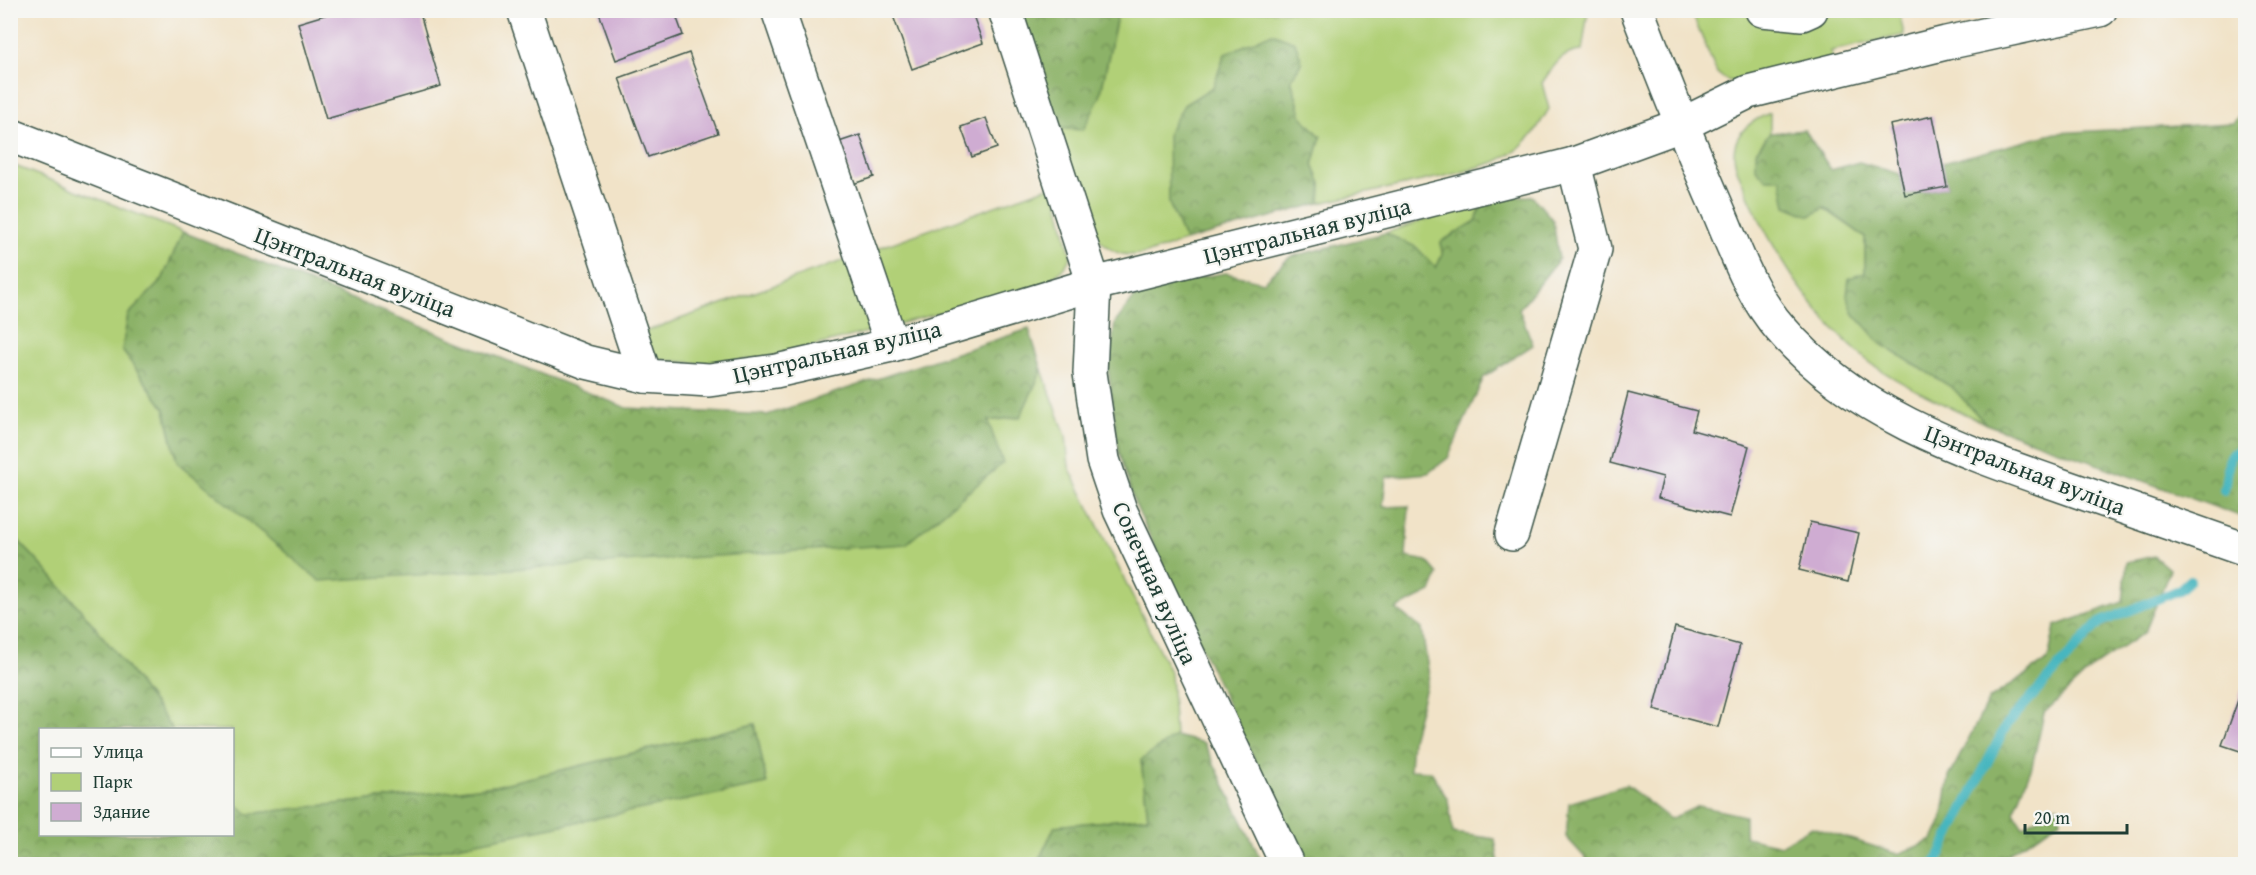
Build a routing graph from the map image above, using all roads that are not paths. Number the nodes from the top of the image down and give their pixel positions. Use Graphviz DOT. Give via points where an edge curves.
graph roads {
  1 [pos="524,10"];
  2 [pos="778,10"];
  3 [pos="1005,10"];
  4 [pos="1637,10"];
  5 [pos="1762,10"];
  6 [pos="1811,10"];
  7 [pos="2100,10"];
  8 [pos="1681,125"];
  9 [pos="10,135"];
  10 [pos="1574,164"];
  11 [pos="1094,284"];
  12 [pos="892,345"];
  13 [pos="645,376"];
  14 [pos="1512,534"];
  15 [pos="2246,550"];
  16 [pos="1287,864"];
  1 -- 13 [label="street"];
  2 -- 12 [label="street"];
  3 -- 11 [label="street"];
  4 -- 8 [label="street, Цэнтральная вуліца"];
  5 -- 6 [label="street" via="1802,14"];
  7 -- 8 [label="street, Цэнтральная вуліца" via="1748,92"];
  8 -- 10 [label="street, Цэнтральная вуліца"];
  8 -- 15 [label="street, Цэнтральная вуліца" via="1750,284 1779,328 1816,365 1902,422 1972,454"];
  9 -- 13 [label="street, Цэнтральная вуліца" via="586,362"];
  10 -- 11 [label="street, Цэнтральная вуліца"];
  10 -- 14 [label="street" via="1595,249"];
  11 -- 12 [label="street, Цэнтральная вуліца"];
  11 -- 16 [label="street, Сонечная вуліца" via="1090,373 1110,480 1125,520"];
  12 -- 13 [label="street, Цэнтральная вуліца" via="776,372 720,379"];
}
